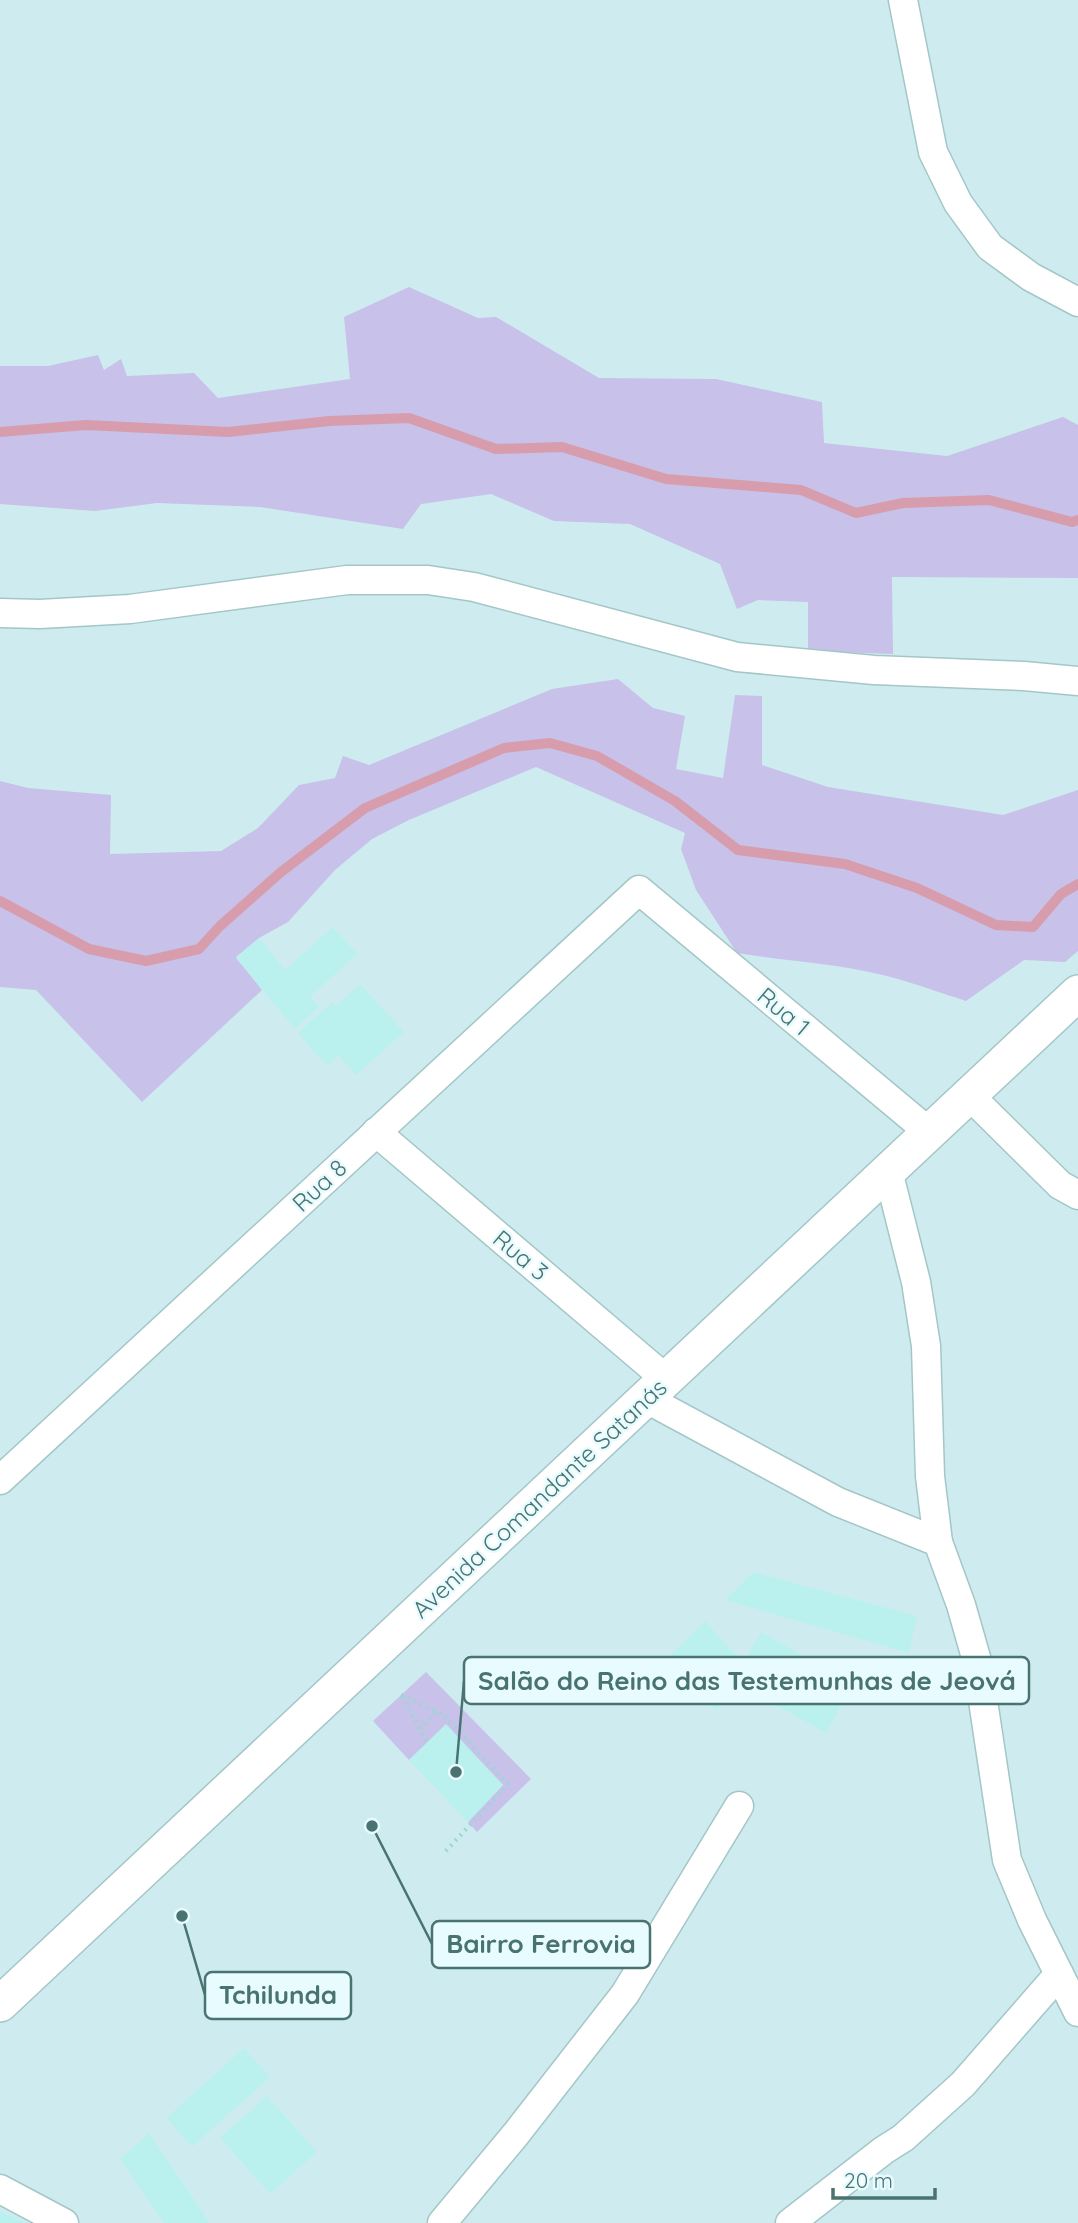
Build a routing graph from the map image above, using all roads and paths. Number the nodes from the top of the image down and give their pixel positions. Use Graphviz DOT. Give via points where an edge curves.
graph roads {
  1 [pos="903,0"];
  2 [pos="1078,302"];
  3 [pos="0,613"];
  4 [pos="1078,681"];
  5 [pos="639,890"];
  6 [pos="1078,993"];
  7 [pos="969,1095"];
  8 [pos="376,1132"];
  9 [pos="929,1132"];
  10 [pos="888,1171"];
  11 [pos="1078,1195"];
  12 [pos="656,1389"];
  13 [pos="0,1480"];
  14 [pos="937,1542"];
  15 [pos="436,1712"];
  16 [pos="420,1729"];
  17 [pos="427,1742"];
  18 [pos="739,1806"];
  19 [pos="443,1854"];
  20 [pos="1059,1974"];
  21 [pos="0,2004"];
  22 [pos="1078,2012"];
  23 [pos="0,2189"];
  24 [pos="64,2223"];
  25 [pos="442,2223"];
  26 [pos="790,2223"];
  1 -- 2 [label="street" via="933,152 958,203 990,247 1031,277"];
  3 -- 4 [label="street" via="130,609 347,580 428,580 474,587 737,657"];
  5 -- 8 [label="street, Rua 8"];
  5 -- 9 [label="street, Rua 1"];
  6 -- 7 [label="street, Avenida Comandante Satanás"];
  7 -- 9 [label="street, Avenida Comandante Satanás"];
  7 -- 11 [label="street" via="1060,1185"];
  8 -- 12 [label="street, Rua 3"];
  8 -- 13 [label="street, Rua 8"];
  9 -- 10 [label="street, Avenida Comandante Satanás"];
  10 -- 12 [label="street, Avenida Comandante Satanás"];
  10 -- 14 [label="street" via="916,1282 926,1346"];
  12 -- 14 [label="street, Rua 3" via="838,1502"];
  12 -- 21 [label="street, Avenida Comandante Satanás"];
  14 -- 20 [label="street" via="977,1661 1007,1860"];
  15 -- 16 [label="path"];
  15 -- 16 [label="path" via="401,1695"];
  15 -- 19 [label="path" via="508,1784"];
  16 -- 17 [label="path"];
  18 -- 25 [label="street" via="625,1994"];
  20 -- 22 [label="street"];
  20 -- 26 [label="street" via="953,2093 903,2138"];
  23 -- 24 [label="street"];
}
